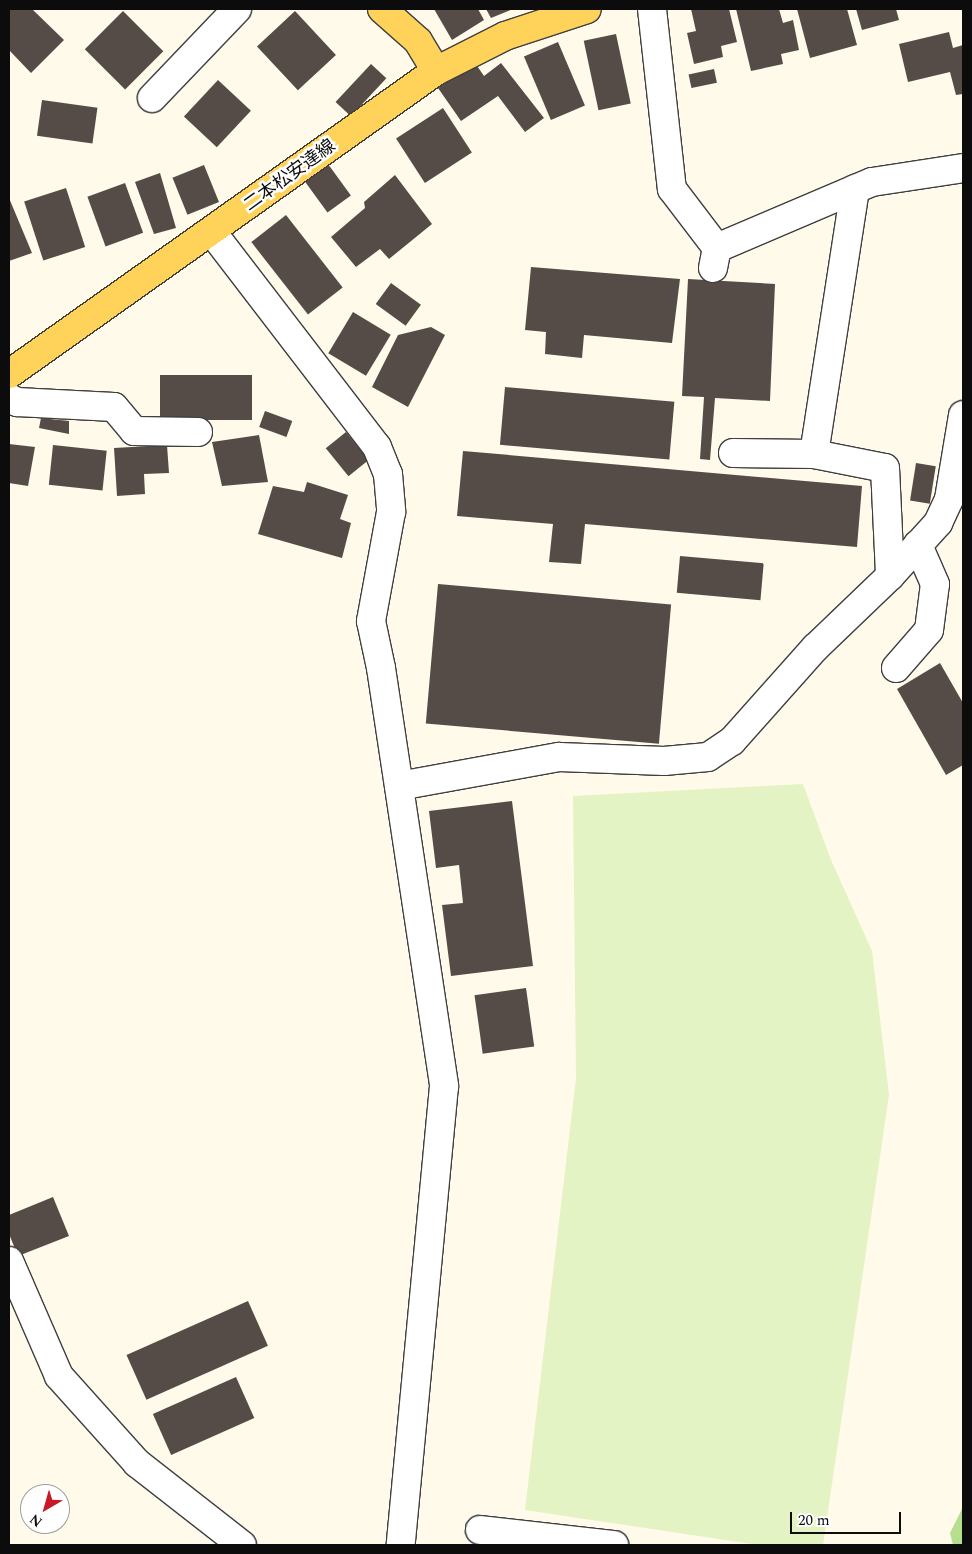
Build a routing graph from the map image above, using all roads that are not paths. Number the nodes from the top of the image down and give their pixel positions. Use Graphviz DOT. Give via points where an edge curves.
graph roads {
  1 [pos="237,9"];
  2 [pos="382,9"];
  3 [pos="587,9"];
  4 [pos="652,9"];
  5 [pos="436,72"];
  6 [pos="152,98"];
  7 [pos="963,168"];
  8 [pos="855,189"];
  9 [pos="212,232"];
  10 [pos="9,374"];
  11 [pos="9,398"];
  12 [pos="963,414"];
  13 [pos="198,432"];
  14 [pos="733,453"];
  15 [pos="814,454"];
  16 [pos="918,545"];
  17 [pos="890,576"];
  18 [pos="896,668"];
  19 [pos="399,786"];
  20 [pos="9,1261"];
  21 [pos="480,1530"];
  22 [pos="242,1545"];
  23 [pos="401,1545"];
  24 [pos="614,1545"];
  1 -- 6 [label="street"];
  2 -- 5 [label="main road" via="418,41"];
  3 -- 5 [label="main road, 二本松安達線" via="505,36"];
  4 -- 8 [label="street" via="672,189 715,258"];
  5 -- 9 [label="main road, 二本松安達線"];
  7 -- 8 [label="street" via="872,182"];
  8 -- 15 [label="street"];
  9 -- 10 [label="main road, 二本松安達線"];
  9 -- 19 [label="street" via="377,447 388,474 391,512 371,621"];
  11 -- 13 [label="street" via="16,402 114,407 134,431"];
  12 -- 16 [label="street" via="949,500 938,523"];
  14 -- 15 [label="street"];
  15 -- 17 [label="street" via="885,468"];
  16 -- 17 [label="street"];
  16 -- 18 [label="street" via="935,584 929,630"];
  17 -- 19 [label="street" via="816,648 732,741 708,757 664,761 559,757"];
  19 -- 23 [label="street" via="444,1086"];
  20 -- 22 [label="street" via="60,1376 137,1463"];
  21 -- 24 [label="street"];
}
